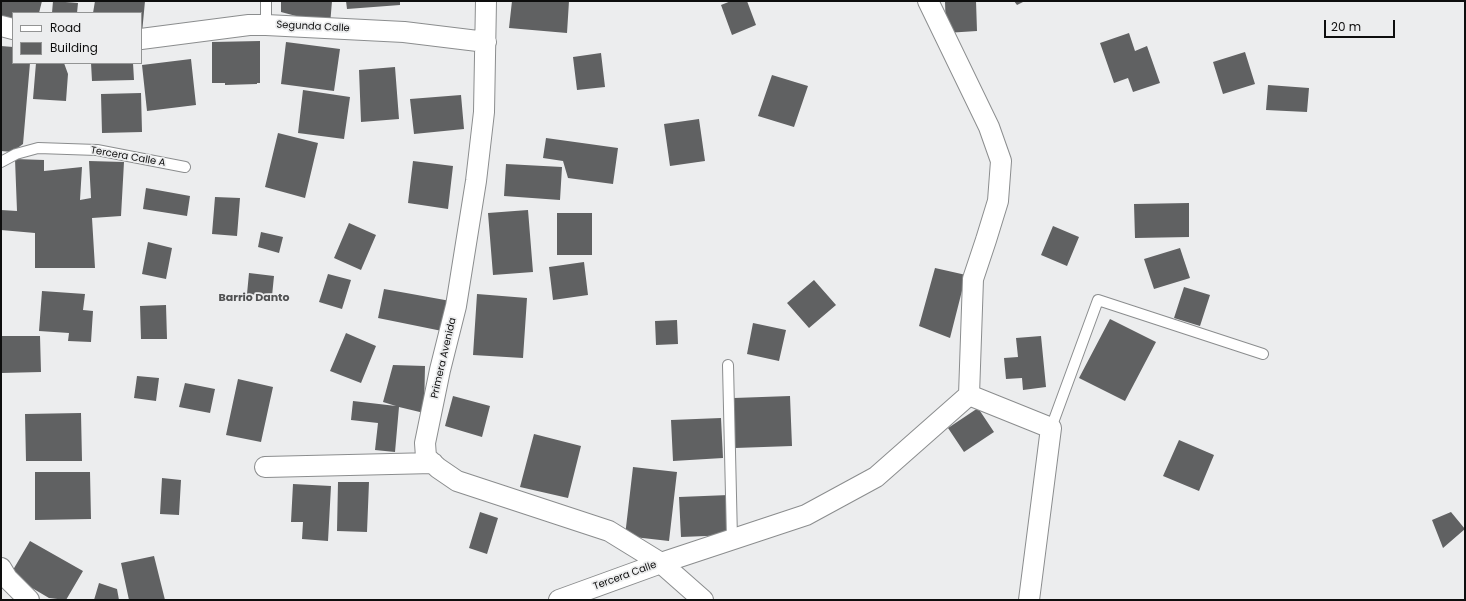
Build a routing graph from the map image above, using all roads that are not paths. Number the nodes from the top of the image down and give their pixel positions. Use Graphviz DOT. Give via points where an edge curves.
graph roads {
  1 [pos="266,1"];
  2 [pos="486,1"];
  3 [pos="928,1"];
  4 [pos="266,25"];
  5 [pos="1,26"];
  6 [pos="12,29"];
  7 [pos="142,39"];
  8 [pos="486,42"];
  9 [pos="1,162"];
  10 [pos="185,167"];
  11 [pos="1263,354"];
  12 [pos="728,365"];
  13 [pos="969,395"];
  14 [pos="1051,428"];
  15 [pos="433,463"];
  16 [pos="265,466"];
  17 [pos="732,539"];
  18 [pos="661,563"];
  19 [pos="1,568"];
  20 [pos="29,600"];
  21 [pos="559,600"];
  22 [pos="702,600"];
  23 [pos="1029,600"];
  1 -- 4 [label="lane"];
  2 -- 8 [label="street, Primera Avenida"];
  3 -- 13 [label="street" via="989,127 1001,160 998,201 973,279"];
  4 -- 7 [label="street, Segunda Calle"];
  4 -- 8 [label="street, Segunda Calle" via="404,32"];
  5 -- 6 [label="street"];
  8 -- 15 [label="street, Primera Avenida" via="484,112 473,197 456,306 425,443 426,457"];
  9 -- 10 [label="lane, Tercera Calle A" via="16,154 38,148 98,150"];
  11 -- 14 [label="lane" via="1098,300"];
  12 -- 17 [label="lane"];
  13 -- 14 [label="street"];
  13 -- 17 [label="street" via="876,477 806,515"];
  14 -- 23 [label="street"];
  15 -- 16 [label="street"];
  15 -- 18 [label="street, Primera Avenida" via="458,481 609,531"];
  17 -- 18 [label="street"];
  18 -- 21 [label="street, Tercera Calle"];
  18 -- 22 [label="street, Tercera Calle"];
  19 -- 20 [label="street"];
}
